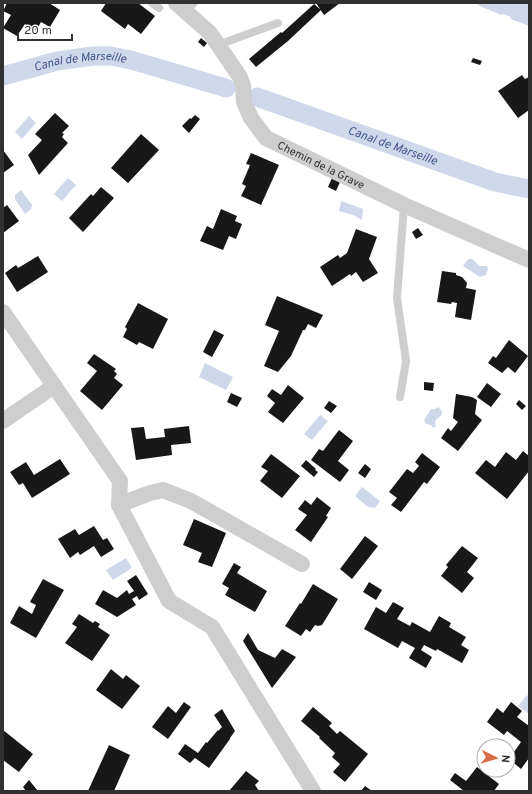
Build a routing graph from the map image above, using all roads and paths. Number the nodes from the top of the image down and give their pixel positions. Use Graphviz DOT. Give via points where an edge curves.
graph roads {
  1 [pos="185,6"];
  2 [pos="278,23"];
  3 [pos="218,45"];
  4 [pos="404,205"];
  5 [pos="529,260"];
  6 [pos="3,312"];
  7 [pos="54,386"];
  8 [pos="400,398"];
  9 [pos="3,421"];
  10 [pos="119,505"];
  11 [pos="302,564"];
  12 [pos="313,791"];
  1 -- 3 [label="street, Chemin de la Grave"];
  2 -- 3 [label="lane"];
  3 -- 4 [label="street, Chemin de la Grave" via="240,77 244,102 251,118 266,138"];
  4 -- 5 [label="street, Chemin de la Grave"];
  4 -- 8 [label="lane" via="397,298 406,361"];
  6 -- 7 [label="street"];
  7 -- 9 [label="street"];
  7 -- 10 [label="street" via="120,481"];
  10 -- 11 [label="street" via="163,490 191,501"];
  10 -- 12 [label="street" via="169,601 212,627"];
}
